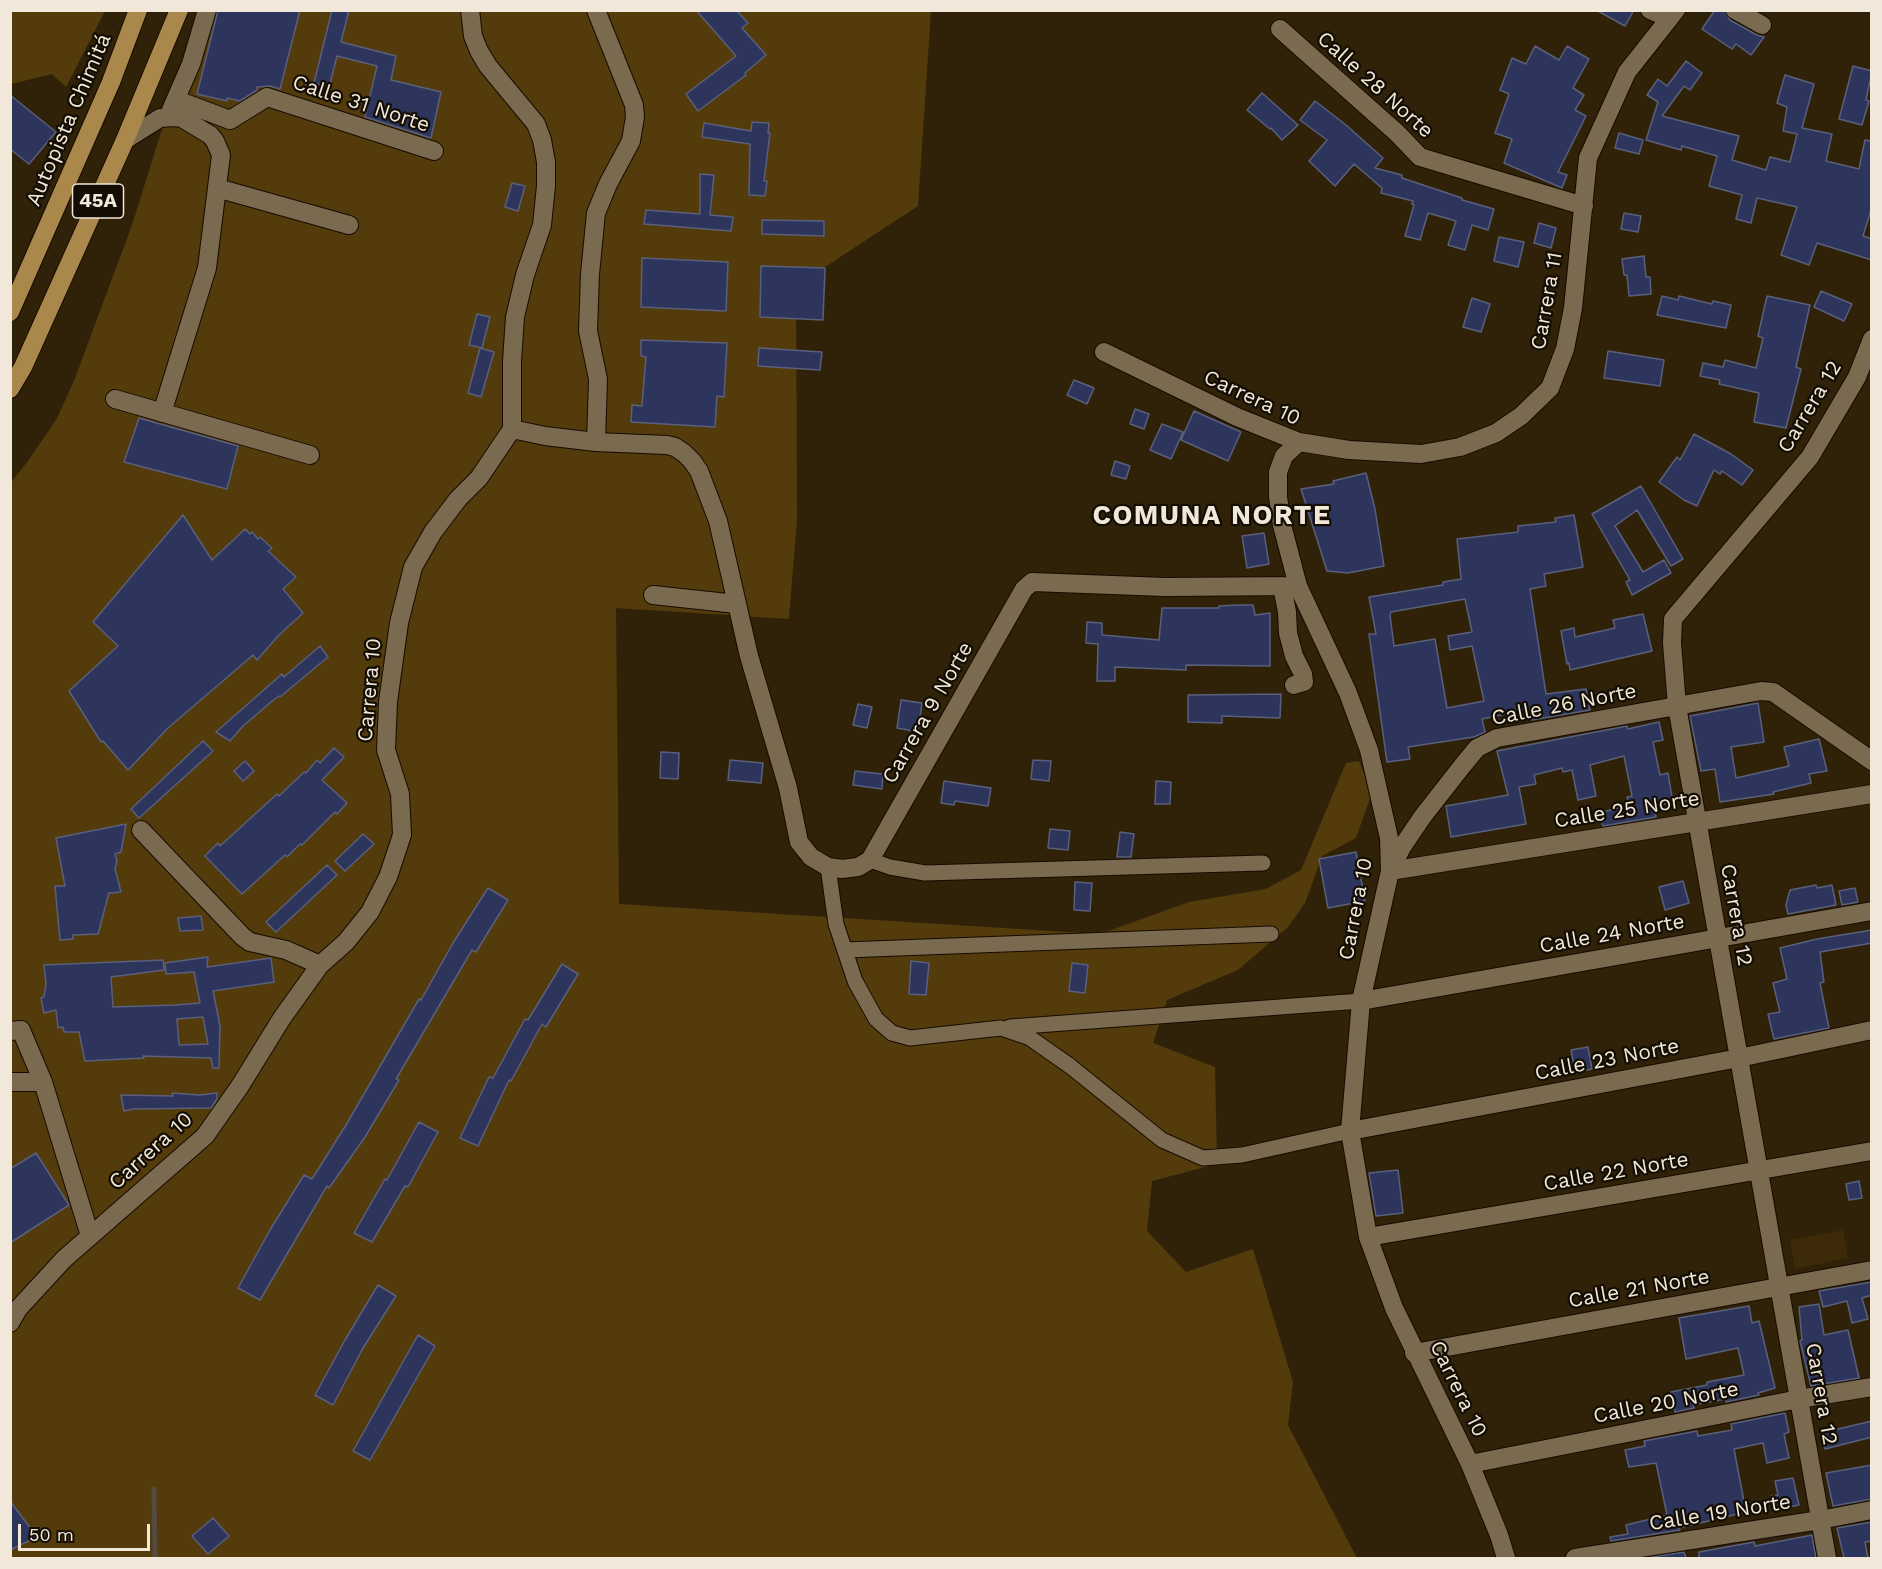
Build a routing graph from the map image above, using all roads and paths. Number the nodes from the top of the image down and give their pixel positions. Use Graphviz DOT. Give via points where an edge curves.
graph roads {
  1 [pos="138,10"];
  2 [pos="179,10"];
  3 [pos="207,10"];
  4 [pos="470,10"];
  5 [pos="596,10"];
  6 [pos="1650,10"];
  7 [pos="1736,10"];
  8 [pos="1673,14"];
  9 [pos="1762,26"];
  10 [pos="1280,29"];
  11 [pos="177,100"];
  12 [pos="168,117"];
  13 [pos="125,140"];
  14 [pos="434,152"];
  15 [pos="217,188"];
  16 [pos="1584,206"];
  17 [pos="349,225"];
  18 [pos="10,312"];
  19 [pos="1872,339"];
  20 [pos="1104,352"];
  21 [pos="10,389"];
  22 [pos="115,399"];
  23 [pos="162,413"];
  24 [pos="512,429"];
  25 [pos="596,442"];
  26 [pos="1299,442"];
  27 [pos="310,455"];
  28 [pos="1290,586"];
  29 [pos="653,595"];
  30 [pos="737,604"];
  31 [pos="1294,685"];
  32 [pos="1677,706"];
  33 [pos="1872,761"];
  34 [pos="1872,794"];
  35 [pos="1697,822"];
  36 [pos="141,830"];
  37 [pos="870,860"];
  38 [pos="1263,863"];
  39 [pos="828,867"];
  40 [pos="1390,871"];
  41 [pos="1872,911"];
  42 [pos="1271,934"];
  43 [pos="1717,938"];
  44 [pos="845,950"];
  45 [pos="321,965"];
  46 [pos="1361,1001"];
  47 [pos="1001,1028"];
  48 [pos="1872,1030"];
  49 [pos="10,1031"];
  50 [pos="1739,1058"];
  51 [pos="10,1082"];
  52 [pos="43,1082"];
  53 [pos="1350,1131"];
  54 [pos="1872,1151"];
  55 [pos="1759,1170"];
  56 [pos="90,1236"];
  57 [pos="1368,1237"];
  58 [pos="1872,1270"];
  59 [pos="1779,1287"];
  60 [pos="10,1323"];
  61 [pos="1414,1353"];
  62 [pos="1872,1387"];
  63 [pos="1799,1399"];
  64 [pos="1470,1464"];
  65 [pos="1872,1510"];
  66 [pos="1820,1520"];
  67 [pos="1506,1558"];
  68 [pos="1575,1558"];
  69 [pos="1827,1558"];
  1 -- 18 [label="highway, Autopista Chimitá / 45A" via="111,82"];
  2 -- 13 [label="highway, 45A"];
  3 -- 11 [label="street"];
  4 -- 24 [label="street" via="479,51 536,124 546,162 542,225 515,317"];
  5 -- 25 [label="street" via="634,105 635,117 631,141 596,213 588,331 598,379"];
  6 -- 8 [label="street"];
  7 -- 9 [label="street"];
  8 -- 16 [label="street, Carrera 11" via="1627,72 1616,93 1588,158"];
  10 -- 16 [label="street, Calle 28 Norte" via="1420,157"];
  11 -- 12 [label="street"];
  11 -- 14 [label="street, Calle 31 Norte" via="230,120 267,97"];
  12 -- 13 [label="street"];
  12 -- 15 [label="street" via="182,118 215,141 221,155"];
  13 -- 21 [label="highway, 45A"];
  15 -- 17 [label="street"];
  15 -- 23 [label="street" via="207,268"];
  16 -- 26 [label="street, Carrera 11" via="1566,349 1550,388 1521,416 1496,433 1460,447 1421,454 1349,450"];
  19 -- 32 [label="street, Carrera 12" via="1857,377 1810,457 1673,619"];
  20 -- 26 [label="street, Carrera 10" via="1237,417"];
  22 -- 23 [label="street"];
  23 -- 27 [label="street"];
  24 -- 25 [label="street"];
  24 -- 45 [label="street, Carrera 10" via="479,478 433,532 413,567 399,623 386,750 400,794 402,835 388,877 370,912"];
  25 -- 30 [label="street" via="667,445 692,461 718,521"];
  26 -- 28 [label="street, Carrera 10" via="1284,456 1278,472"];
  28 -- 31 [label="street" via="1288,633 1304,682"];
  28 -- 37 [label="street, Carrera 9 Norte" via="1032,582 1024,589"];
  28 -- 40 [label="street, Carrera 10" via="1348,693 1369,750 1389,838"];
  29 -- 30 [label="street"];
  30 -- 39 [label="street" via="799,842 811,857"];
  32 -- 33 [label="street, Calle 26 Norte" via="1773,692"];
  32 -- 35 [label="street, Carrera 12"];
  32 -- 40 [label="street, Calle 26 Norte" via="1497,738 1477,748 1423,816"];
  34 -- 35 [label="street, Calle 25 Norte"];
  35 -- 40 [label="street, Calle 25 Norte"];
  35 -- 43 [label="street, Carrera 12"];
  36 -- 45 [label="street" via="243,937"];
  37 -- 38 [label="street" via="925,873"];
  37 -- 39 [label="street" via="858,867"];
  39 -- 44 [label="street" via="836,924"];
  40 -- 46 [label="street, Carrera 10"];
  41 -- 43 [label="street, Calle 24 Norte"];
  42 -- 44 [label="street"];
  43 -- 46 [label="street, Calle 24 Norte"];
  43 -- 50 [label="street, Carrera 12"];
  44 -- 47 [label="street" via="855,981 876,1019 892,1033 910,1038"];
  45 -- 56 [label="street, Carrera 10" via="206,1136"];
  46 -- 47 [label="street"];
  46 -- 53 [label="street, Carrera 10"];
  47 -- 53 [label="street" via="1030,1038 1162,1140 1203,1158 1242,1155"];
  48 -- 50 [label="street, Calle 23 Norte"];
  49 -- 52 [label="street" via="21,1030"];
  50 -- 53 [label="street, Calle 23 Norte"];
  50 -- 55 [label="street, Carrera 12"];
  51 -- 52 [label="street"];
  52 -- 56 [label="street"];
  53 -- 57 [label="street, Carrera 10"];
  54 -- 55 [label="street, Calle 22 Norte"];
  55 -- 57 [label="street, Calle 22 Norte"];
  55 -- 59 [label="street, Carrera 12"];
  56 -- 60 [label="street, Carrera 10" via="18,1309"];
  57 -- 61 [label="street, Carrera 10"];
  58 -- 59 [label="street, Calle 21 Norte"];
  59 -- 61 [label="street, Calle 21 Norte"];
  59 -- 63 [label="street, Carrera 12"];
  61 -- 64 [label="street, Carrera 10"];
  62 -- 63 [label="street, Calle 20 Norte"];
  63 -- 64 [label="street, Calle 20 Norte"];
  63 -- 66 [label="street, Carrera 12"];
  64 -- 67 [label="street, Carrera 10"];
  65 -- 66 [label="street, Calle 19 Norte"];
  66 -- 68 [label="street, Calle 19 Norte"];
  66 -- 69 [label="street, Carrera 12"];
}
